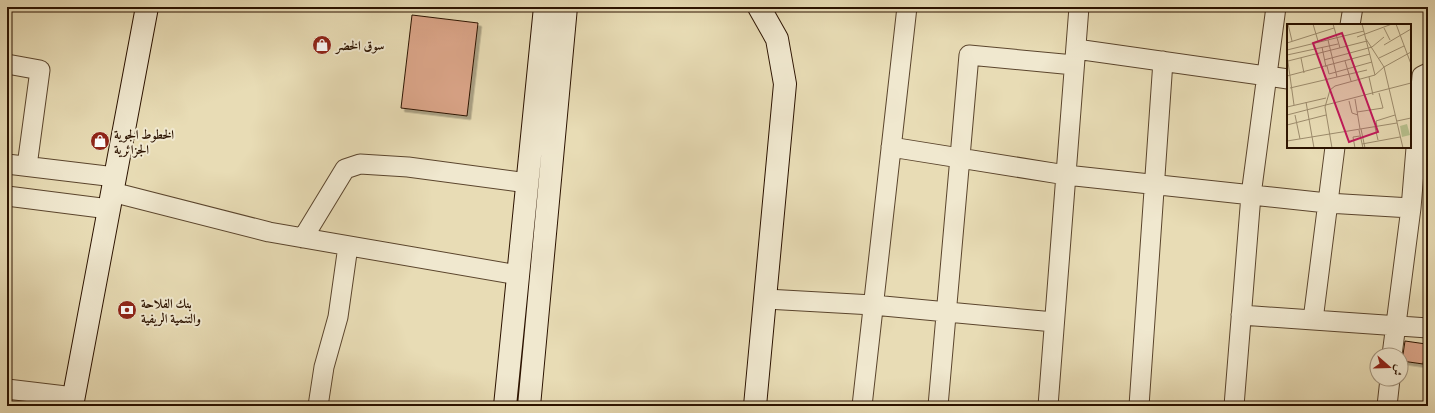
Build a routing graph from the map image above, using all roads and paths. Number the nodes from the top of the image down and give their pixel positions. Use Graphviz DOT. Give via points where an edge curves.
graph roads {
  1 [pos="147,7"];
  2 [pos="545,7"];
  3 [pos="566,7"];
  4 [pos="759,7"];
  5 [pos="907,7"];
  6 [pos="1079,7"];
  7 [pos="1276,7"];
  8 [pos="1353,7"];
  9 [pos="1350,24"];
  10 [pos="1075,57"];
  11 [pos="1163,61"];
  12 [pos="7,64"];
  13 [pos="1428,73"];
  14 [pos="1267,76"];
  15 [pos="1287,79"];
  16 [pos="892,147"];
  17 [pos="1335,148"];
  18 [pos="960,158"];
  19 [pos="7,164"];
  20 [pos="27,166"];
  21 [pos="1066,175"];
  22 [pos="528,183"];
  23 [pos="1154,184"];
  24 [pos="112,193"];
  25 [pos="1251,195"];
  26 [pos="7,196"];
  27 [pos="1327,203"];
  28 [pos="1411,208"];
  29 [pos="303,238"];
  30 [pos="348,246"];
  31 [pos="518,275"];
  32 [pos="766,299"];
  33 [pos="873,305"];
  34 [pos="946,312"];
  35 [pos="1241,316"];
  36 [pos="1313,320"];
  37 [pos="1054,322"];
  38 [pos="1395,325"];
  39 [pos="1428,328"];
  40 [pos="1393,347"];
  41 [pos="1389,387"];
  42 [pos="7,389"];
  43 [pos="73,401"];
  44 [pos="318,406"];
  45 [pos="505,406"];
  46 [pos="529,406"];
  47 [pos="755,406"];
  48 [pos="862,406"];
  49 [pos="938,406"];
  50 [pos="1048,406"];
  51 [pos="1139,406"];
  52 [pos="1234,406"];
  53 [pos="1387,406"];
  1 -- 24 [label="main road"];
  2 -- 22 [label="main road"];
  3 -- 46 [label="main road"];
  4 -- 32 [label="main road" via="777,39 786,84"];
  5 -- 16 [label="street"];
  6 -- 10 [label="street"];
  7 -- 14 [label="street"];
  8 -- 9 [label="street"];
  10 -- 11 [label="street"];
  10 -- 18 [label="street" via="969,55"];
  10 -- 21 [label="street"];
  11 -- 14 [label="street"];
  11 -- 23 [label="street"];
  12 -- 20 [label="street" via="40,70"];
  13 -- 28 [label="street" via="1422,76"];
  14 -- 15 [label="street"];
  14 -- 25 [label="street"];
  16 -- 18 [label="street"];
  16 -- 33 [label="street"];
  17 -- 27 [label="street"];
  18 -- 21 [label="street"];
  18 -- 34 [label="street"];
  19 -- 20 [label="street"];
  20 -- 24 [label="street"];
  21 -- 23 [label="street"];
  21 -- 37 [label="street"];
  22 -- 29 [label="street" via="408,167 360,164 345,169"];
  22 -- 31 [label="main road"];
  23 -- 25 [label="street"];
  23 -- 51 [label="street"];
  24 -- 26 [label="street"];
  24 -- 29 [label="street"];
  24 -- 43 [label="main road"];
  25 -- 27 [label="street"];
  25 -- 35 [label="street"];
  27 -- 28 [label="street"];
  27 -- 36 [label="street"];
  28 -- 38 [label="street"];
  29 -- 30 [label="street"];
  30 -- 31 [label="street"];
  30 -- 44 [label="street" via="338,317 324,367"];
  31 -- 45 [label="main road"];
  32 -- 33 [label="street"];
  32 -- 47 [label="main road"];
  33 -- 34 [label="street"];
  33 -- 48 [label="street"];
  34 -- 37 [label="street"];
  34 -- 49 [label="street"];
  35 -- 36 [label="street"];
  35 -- 52 [label="street"];
  36 -- 38 [label="street"];
  37 -- 50 [label="street"];
  38 -- 39 [label="street"];
  38 -- 40 [label="street"];
  41 -- 53 [label="street"];
  42 -- 43 [label="street"];
}
